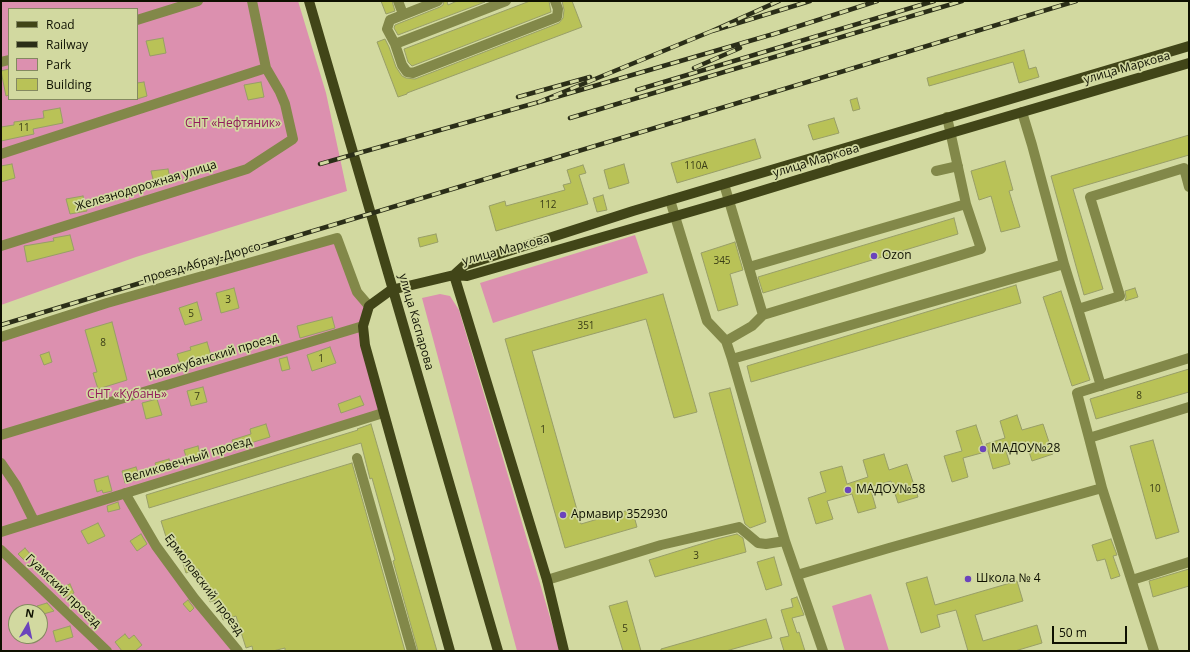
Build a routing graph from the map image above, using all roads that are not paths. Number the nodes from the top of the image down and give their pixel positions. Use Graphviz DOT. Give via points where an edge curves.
graph roads {
  1 [pos="198,1"];
  2 [pos="252,1"];
  3 [pos="309,1"];
  4 [pos="398,1"];
  5 [pos="438,1"];
  6 [pos="506,1"];
  7 [pos="555,1"];
  8 [pos="403,14"];
  9 [pos="138,20"];
  10 [pos="395,44"];
  11 [pos="1189,46"];
  12 [pos="1189,63"];
  13 [pos="266,68"];
  14 [pos="1022,112"];
  15 [pos="947,117"];
  16 [pos="951,133"];
  17 [pos="1,154"];
  18 [pos="958,166"];
  19 [pos="936,171"];
  20 [pos="724,184"];
  21 [pos="1189,187"];
  22 [pos="670,200"];
  23 [pos="728,201"];
  24 [pos="966,204"];
  25 [pos="674,216"];
  26 [pos="1,246"];
  27 [pos="1064,264"];
  28 [pos="749,267"];
  29 [pos="454,275"];
  30 [pos="369,306"];
  31 [pos="1078,309"];
  32 [pos="763,315"];
  33 [pos="363,326"];
  34 [pos="1,337"];
  35 [pos="726,341"];
  36 [pos="1189,358"];
  37 [pos="732,359"];
  38 [pos="1101,386"];
  39 [pos="1189,407"];
  40 [pos="383,413"];
  41 [pos="1,435"];
  42 [pos="1089,438"];
  43 [pos="357,458"];
  44 [pos="1,463"];
  45 [pos="1102,488"];
  46 [pos="125,493"];
  47 [pos="34,522"];
  48 [pos="1,532"];
  49 [pos="785,541"];
  50 [pos="1,550"];
  51 [pos="1189,562"];
  52 [pos="798,576"];
  53 [pos="547,580"];
  54 [pos="1132,580"];
  55 [pos="107,651"];
  56 [pos="238,651"];
  57 [pos="412,651"];
  58 [pos="450,651"];
  59 [pos="498,651"];
  60 [pos="564,651"];
  61 [pos="823,651"];
  62 [pos="1154,651"];
  1 -- 9 [label="street"];
  2 -- 13 [label="street"];
  3 -- 59 [label="main road, улица Каспарова"];
  4 -- 8 [label="street"];
  5 -- 8 [label="street"];
  6 -- 10 [label="street"];
  7 -- 10 [label="street" via="557,17 413,73 407,72 402,65"];
  8 -- 10 [label="street" via="390,20 387,29"];
  11 -- 15 [label="main road, улица Маркова" via="1017,93"];
  12 -- 14 [label="main road, улица Маркова"];
  13 -- 17 [label="street"];
  13 -- 26 [label="street, Железнодорожная улица" via="285,104 293,139 248,169"];
  14 -- 16 [label="main road, улица Маркова"];
  14 -- 27 [label="street"];
  15 -- 16 [label="street"];
  15 -- 20 [label="main road, улица Маркова"];
  16 -- 18 [label="street"];
  16 -- 23 [label="main road, улица Маркова"];
  18 -- 19 [label="street"];
  18 -- 24 [label="street"];
  20 -- 22 [label="main road, улица Маркова"];
  20 -- 23 [label="street"];
  21 -- 31 [label="street" via="1184,168 1090,197 1120,296"];
  22 -- 25 [label="street"];
  22 -- 29 [label="main road, улица Маркова" via="465,265"];
  23 -- 25 [label="main road, улица Маркова"];
  23 -- 28 [label="street"];
  24 -- 28 [label="street"];
  24 -- 32 [label="street" via="981,249"];
  25 -- 29 [label="main road, улица Маркова" via="467,276"];
  25 -- 35 [label="street" via="707,321"];
  27 -- 31 [label="street"];
  27 -- 37 [label="street"];
  28 -- 32 [label="street"];
  29 -- 30 [label="main road" via="391,290"];
  29 -- 53 [label="main road"];
  30 -- 33 [label="main road"];
  30 -- 34 [label="street, проезд Абрау-Дюрсо" via="357,292 337,238 107,303"];
  31 -- 38 [label="street"];
  32 -- 35 [label="street" via="752,326"];
  33 -- 40 [label="main road" via="365,345"];
  33 -- 41 [label="street, Новокубанский проезд"];
  35 -- 37 [label="street"];
  36 -- 38 [label="street"];
  37 -- 49 [label="street"];
  38 -- 42 [label="street" via="1077,393"];
  39 -- 42 [label="street"];
  40 -- 46 [label="street, Великовечный проезд"];
  40 -- 58 [label="main road"];
  42 -- 45 [label="street"];
  43 -- 57 [label="street"];
  44 -- 47 [label="street" via="16,485"];
  45 -- 52 [label="street"];
  45 -- 54 [label="street"];
  46 -- 47 [label="street, Великовечный проезд"];
  46 -- 56 [label="street, Ермоловский проезд" via="156,546 194,598"];
  47 -- 48 [label="street, Великовечный проезд"];
  49 -- 52 [label="street"];
  49 -- 53 [label="street" via="758,543 739,527 661,546"];
  50 -- 55 [label="street, Гуамский проезд"];
  51 -- 54 [label="street"];
  52 -- 61 [label="street"];
  53 -- 60 [label="main road"];
  54 -- 62 [label="street"];
}
